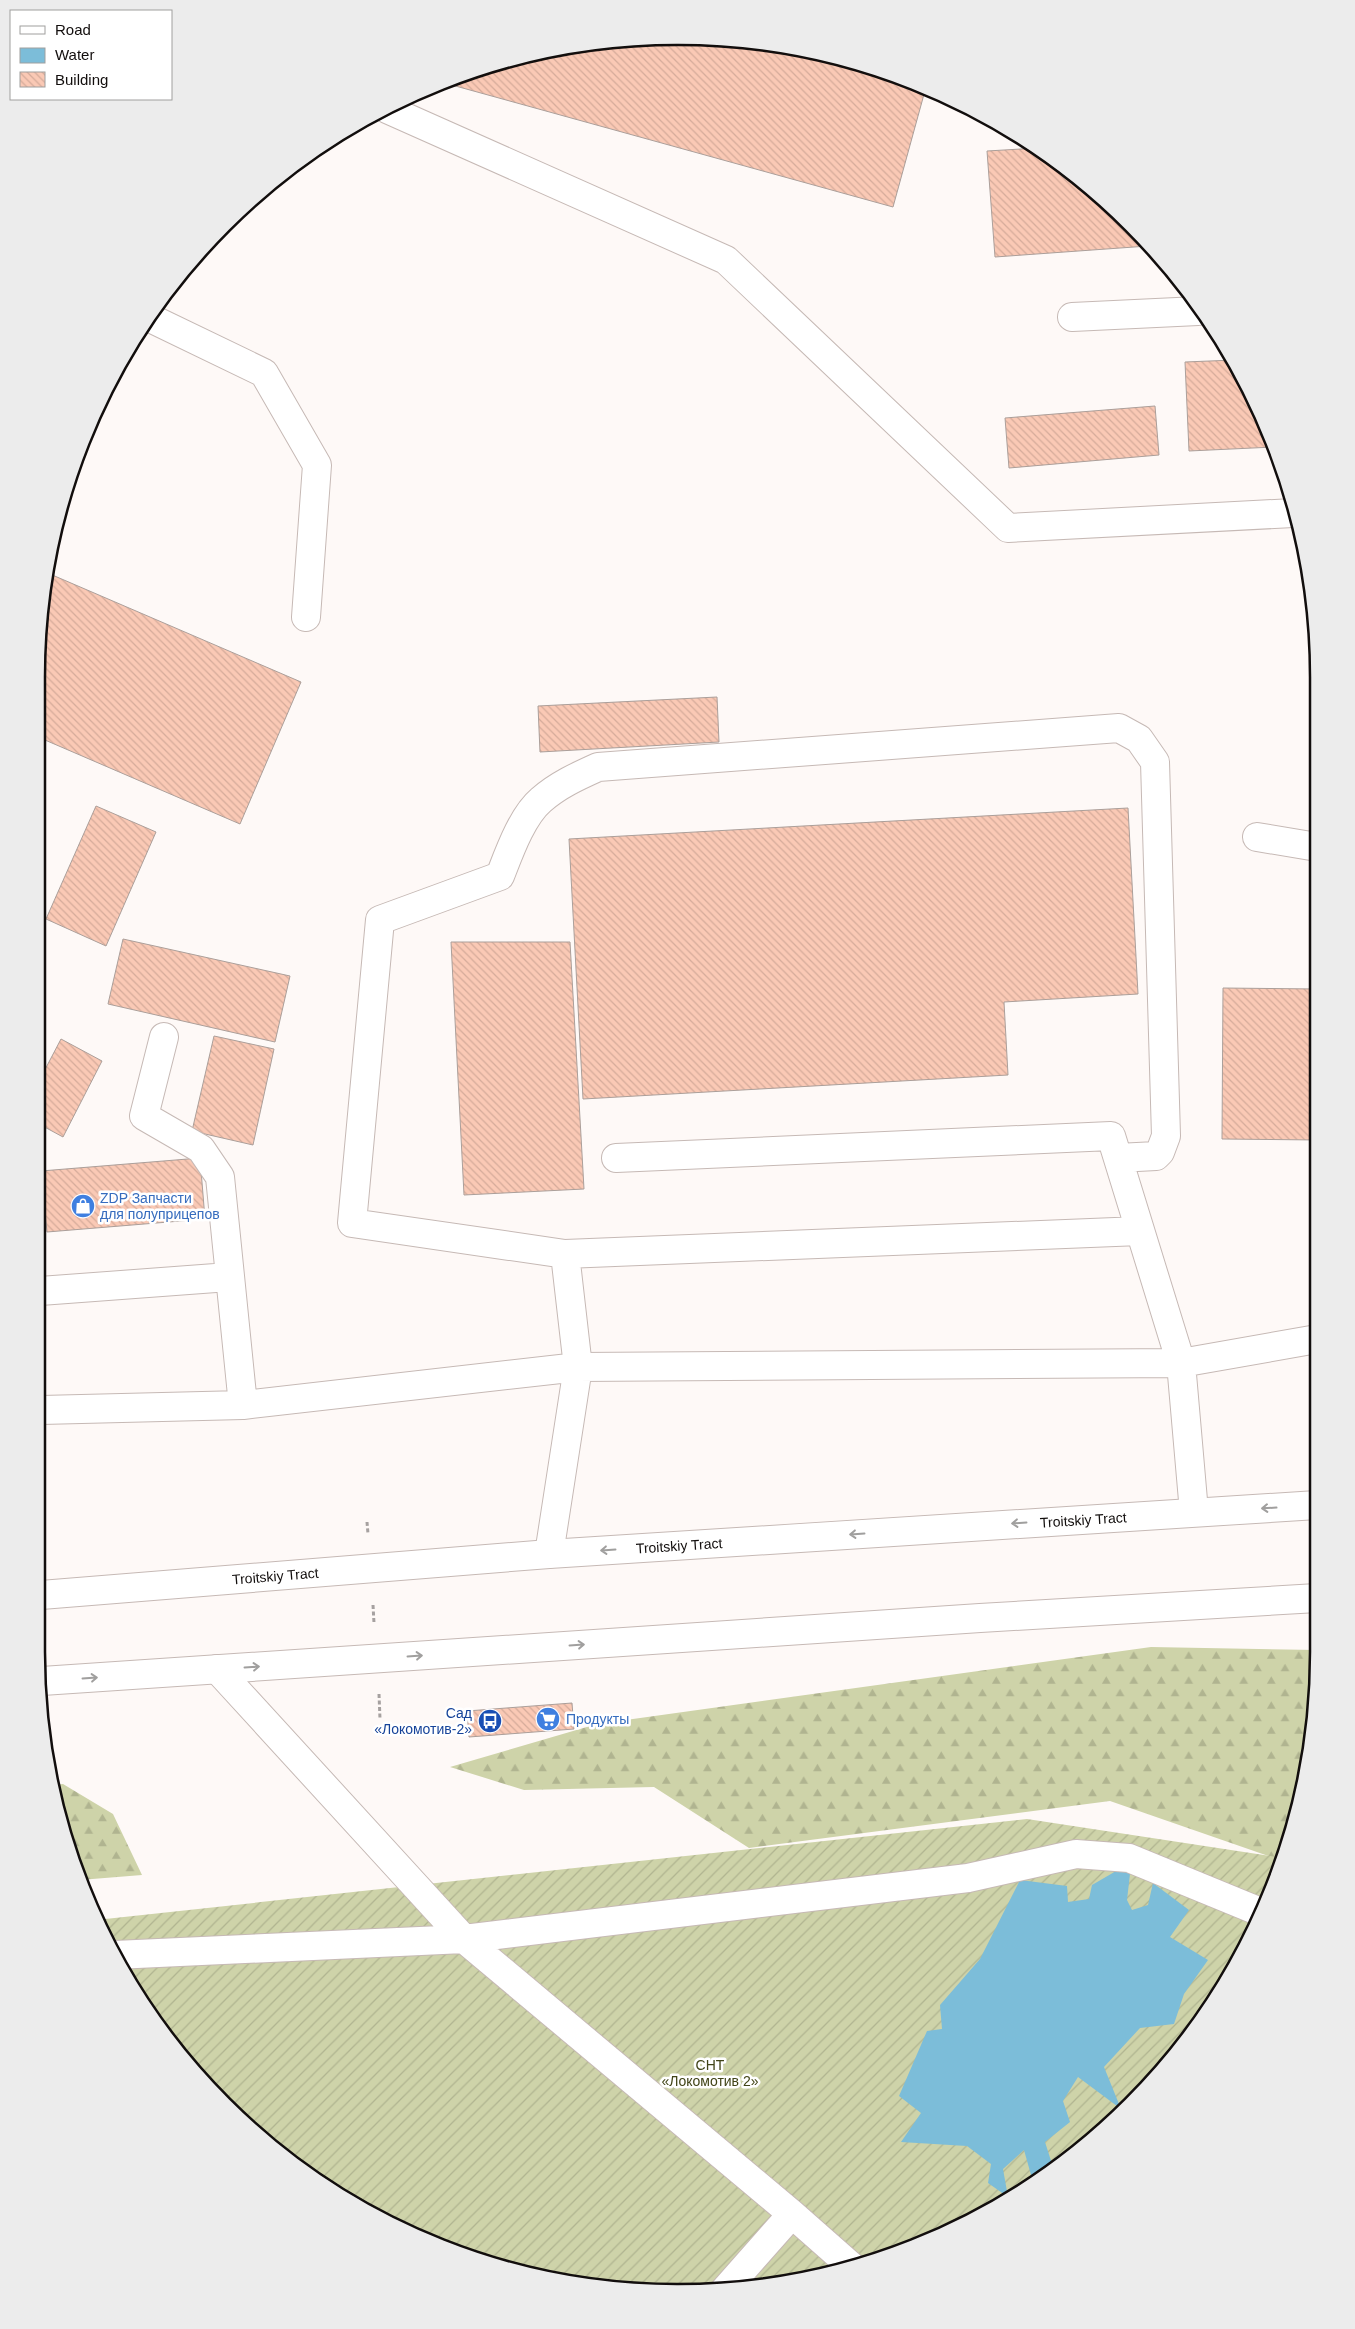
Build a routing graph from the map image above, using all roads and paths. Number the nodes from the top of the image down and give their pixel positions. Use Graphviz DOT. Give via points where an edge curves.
graph roads {
  1 [pos="394,112"];
  2 [pos="1193,311"];
  3 [pos="1072,317"];
  4 [pos="156,321"];
  5 [pos="1288,514"];
  6 [pos="306,616"];
  7 [pos="1257,838"];
  8 [pos="1310,846"];
  9 [pos="164,1037"];
  10 [pos="616,1158"];
  11 [pos="1118,1158"];
  12 [pos="1140,1231"];
  13 [pos="565,1254"];
  14 [pos="230,1277"];
  15 [pos="45,1291"];
  16 [pos="1310,1340"];
  17 [pos="1181,1363"];
  18 [pos="578,1367"];
  19 [pos="242,1405"];
  20 [pos="45,1410"];
  21 [pos="1310,1505"];
  22 [pos="1194,1512"];
  23 [pos="549,1554"];
  24 [pos="45,1595"];
  25 [pos="1310,1598"];
  26 [pos="217,1669"];
  27 [pos="46,1681"];
  28 [pos="1254,1911"];
  29 [pos="464,1939"];
  30 [pos="123,1955"];
  31 [pos="792,2214"];
  32 [pos="845,2261"];
  33 [pos="732,2282"];
  1 -- 5 [label="main road" via="726,260 1008,528"];
  2 -- 3 [label="main road"];
  4 -- 6 [label="main road" via="264,373 317,465"];
  7 -- 8 [label="main road"];
  9 -- 14 [label="main road" via="144,1116 201,1149 220,1177"];
  10 -- 11 [label="main road" via="1111,1136"];
  11 -- 12 [label="main road"];
  11 -- 13 [label="main road" via="1156,1156 1166,1136 1155,762 1139,739 1119,728 598,767 569,780 539,801 513,841 500,876 380,920 352,1223"];
  12 -- 13 [label="main road"];
  12 -- 17 [label="main road"];
  13 -- 18 [label="main road"];
  14 -- 15 [label="main road"];
  14 -- 19 [label="main road"];
  16 -- 17 [label="main road"];
  17 -- 18 [label="main road"];
  17 -- 22 [label="main road"];
  18 -- 19 [label="main road"];
  18 -- 23 [label="main road"];
  19 -- 20 [label="main road"];
  21 -- 22 [label="main road, Troitskiy Tract, one-way"];
  22 -- 23 [label="main road, Troitskiy Tract, one-way"];
  23 -- 24 [label="main road, Troitskiy Tract"];
  26 -- 25 [label="main road, one-way"];
  27 -- 26 [label="main road, one-way"];
  26 -- 29 [label="main road"];
  28 -- 29 [label="main road" via="1129,1858 1076,1854 968,1878"];
  29 -- 30 [label="main road"];
  29 -- 31 [label="main road"];
  31 -- 32 [label="main road"];
  31 -- 33 [label="main road"];
}
